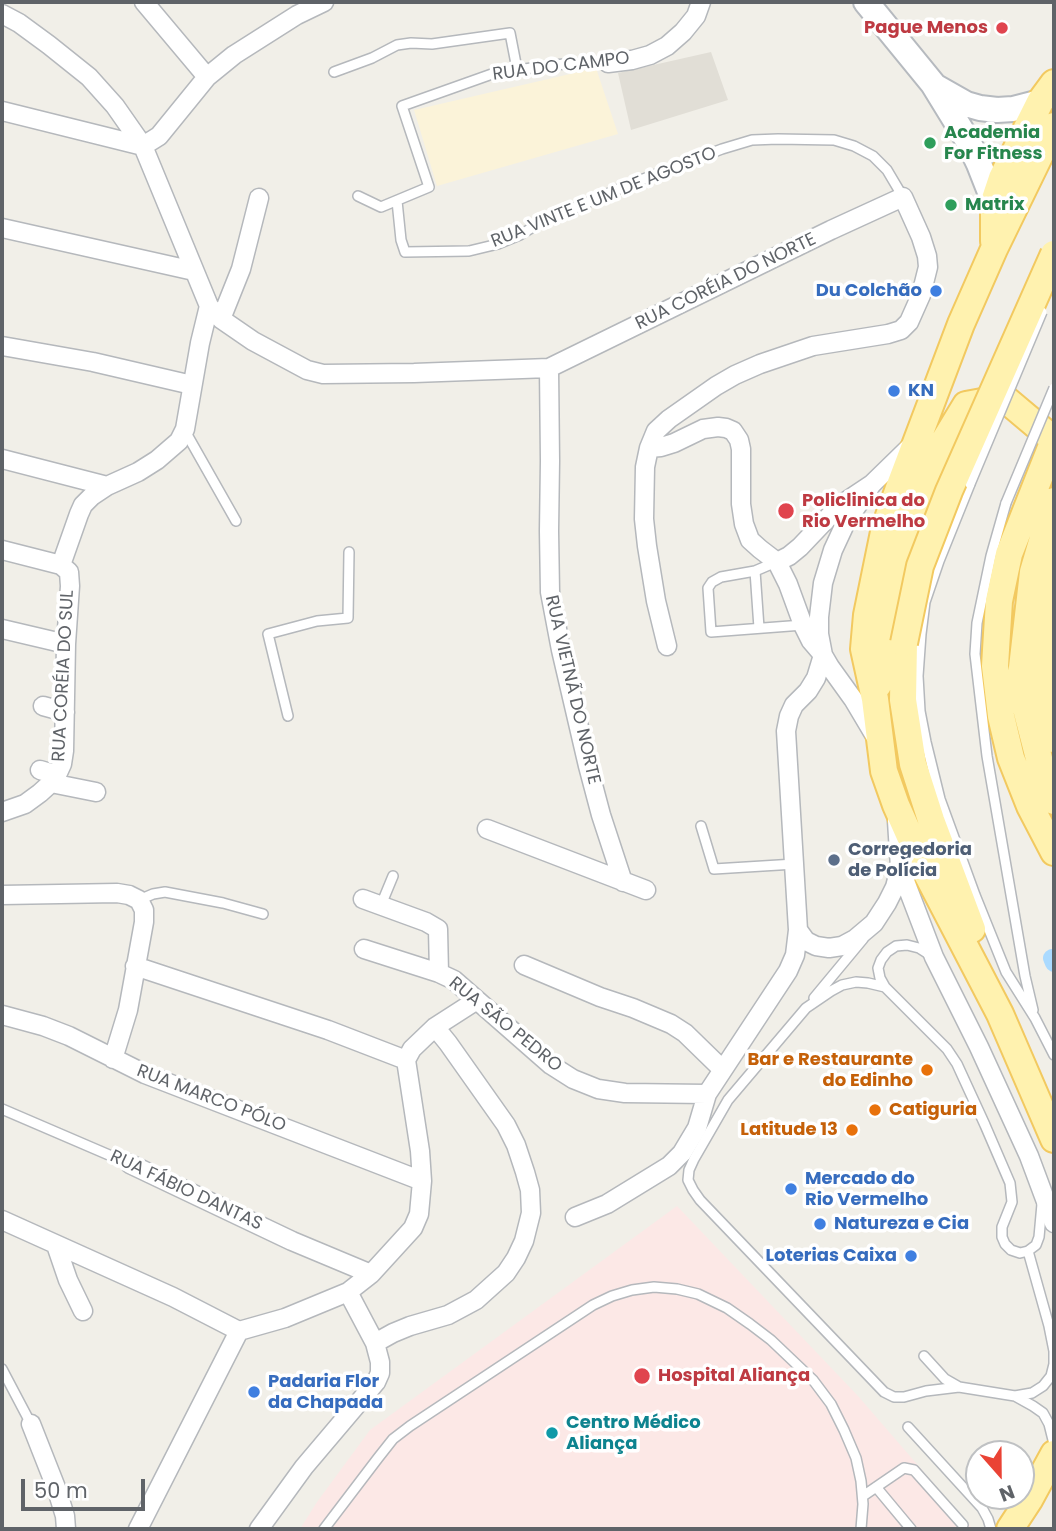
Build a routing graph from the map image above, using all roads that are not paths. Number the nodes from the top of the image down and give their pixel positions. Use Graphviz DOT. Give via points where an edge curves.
graph roads {
  1 [pos="144,2"];
  2 [pos="324,2"];
  3 [pos="701,2"];
  4 [pos="866,2"];
  5 [pos="2,14"];
  6 [pos="608,63"];
  7 [pos="517,69"];
  8 [pos="334,72"];
  9 [pos="207,77"];
  10 [pos="933,84"];
  11 [pos="1047,93"];
  12 [pos="2,111"];
  13 [pos="1054,126"];
  14 [pos="143,146"];
  15 [pos="358,196"];
  16 [pos="903,197"];
  17 [pos="259,198"];
  18 [pos="397,201"];
  19 [pos="994,202"];
  20 [pos="2,228"];
  21 [pos="994,248"];
  22 [pos="1054,254"];
  23 [pos="194,271"];
  24 [pos="1045,305"];
  25 [pos="215,313"];
  26 [pos="2,346"];
  27 [pos="549,368"];
  28 [pos="192,385"];
  29 [pos="1054,387"];
  30 [pos="185,429"];
  31 [pos="917,439"];
  32 [pos="1054,440"];
  33 [pos="649,447"];
  34 [pos="2,459"];
  35 [pos="872,484"];
  36 [pos="107,486"];
  37 [pos="1054,501"];
  38 [pos="236,521"];
  39 [pos="2,550"];
  40 [pos="349,552"];
  41 [pos="777,562"];
  42 [pos="61,565"];
  43 [pos="1054,567"];
  44 [pos="755,571"];
  45 [pos="803,625"];
  46 [pos="759,628"];
  47 [pos="2,629"];
  48 [pos="66,643"];
  49 [pos="667,646"];
  50 [pos="823,655"];
  51 [pos="847,690"];
  52 [pos="803,696"];
  53 [pos="875,699"];
  54 [pos="43,706"];
  55 [pos="65,712"];
  56 [pos="288,716"];
  57 [pos="1054,739"];
  58 [pos="880,744"];
  59 [pos="50,776"];
  60 [pos="96,792"];
  61 [pos="1054,801"];
  62 [pos="895,805"];
  63 [pos="2,812"];
  64 [pos="701,826"];
  65 [pos="487,829"];
  66 [pos="1054,852"];
  67 [pos="795,864"];
  68 [pos="900,868"];
  69 [pos="393,876"];
  70 [pos="623,882"];
  71 [pos="646,890"];
  72 [pos="2,895"];
  73 [pos="363,899"];
  74 [pos="139,900"];
  75 [pos="381,905"];
  76 [pos="263,914"];
  77 [pos="874,923"];
  78 [pos="798,930"];
  79 [pos="364,949"];
  80 [pos="934,957"];
  81 [pos="524,965"];
  82 [pos="135,966"];
  83 [pos="439,973"];
  84 [pos="885,988"];
  85 [pos="477,1000"];
  86 [pos="807,1008"];
  87 [pos="1000,1014"];
  88 [pos="2,1015"];
  89 [pos="1035,1018"];
  90 [pos="435,1027"];
  91 [pos="1054,1055"];
  92 [pos="113,1059"];
  93 [pos="406,1060"];
  94 [pos="723,1070"];
  95 [pos="707,1094"];
  96 [pos="2,1109"];
  97 [pos="1054,1139"];
  98 [pos="130,1164"];
  99 [pos="422,1181"];
  100 [pos="1043,1191"];
  101 [pos="575,1217"];
  102 [pos="2,1220"];
  103 [pos="1054,1223"];
  104 [pos="56,1245"];
  105 [pos="1028,1251"];
  106 [pos="371,1275"];
  107 [pos="348,1292"];
  108 [pos="83,1311"];
  109 [pos="239,1331"];
  110 [pos="374,1343"];
  111 [pos="924,1356"];
  112 [pos="2,1369"];
  113 [pos="959,1387"];
  114 [pos="1015,1396"];
  115 [pos="31,1424"];
  116 [pos="908,1427"];
  117 [pos="1054,1444"];
  118 [pos="1041,1471"];
  119 [pos="876,1487"];
  120 [pos="965,1488"];
  121 [pos="863,1496"];
  122 [pos="982,1510"];
  123 [pos="963,1525"];
  124 [pos="66,1529"];
  125 [pos="138,1529"];
  126 [pos="258,1529"];
  127 [pos="324,1529"];
  128 [pos="861,1529"];
  129 [pos="911,1529"];
  130 [pos="991,1529"];
  131 [pos="1010,1529"];
  1 -- 9 [label="street"];
  2 -- 9 [label="street" via="268,33"];
  3 -- 6 [label="street, RUA DO CAMPO" via="683,32 667,46 650,55"];
  4 -- 10 [label="street"];
  5 -- 14 [label="street" via="89,77"];
  6 -- 7 [label="lane, RUA DO CAMPO"];
  7 -- 8 [label="lane" via="510,33 397,45"];
  7 -- 18 [label="lane, RUA DO CAMPO" via="402,106 429,187"];
  9 -- 14 [label="street" via="159,136"];
  10 -- 11 [label="street" via="966,104 997,110"];
  10 -- 19 [label="street" via="968,141"];
  11 -- 19 [label="main road"];
  12 -- 14 [label="street"];
  13 -- 21 [label="main road"];
  14 -- 23 [label="street"];
  15 -- 18 [label="lane" via="381,207"];
  16 -- 18 [label="lane, RUA VINTE E UM DE AGOSTO" via="887,170 854,146 834,140 778,139 722,149 630,184 498,244 469,251 405,252"];
  16 -- 27 [label="street, RUA CORÉIA DO NORTE"];
  16 -- 33 [label="street" via="928,267 909,323 888,334 789,353 735,375 669,419 656,431"];
  17 -- 25 [label="street" via="241,269"];
  19 -- 21 [label="main road"];
  20 -- 23 [label="street"];
  21 -- 31 [label="main road"];
  22 -- 87 [label="main road, bridge" via="920,566 904,643 902,700 913,765"];
  23 -- 25 [label="street"];
  24 -- 89 [label="lane, bridge" via="925,602 918,676 920,711 940,799 1006,972"];
  25 -- 27 [label="street" via="253,341 323,374"];
  25 -- 28 [label="street"];
  26 -- 28 [label="street"];
  27 -- 70 [label="street, RUA VIETNÃ DO NORTE" via="550,592 601,814"];
  28 -- 30 [label="street"];
  29 -- 89 [label="lane, bridge" via="1006,503 990,556 976,623 975,654 987,756"];
  30 -- 36 [label="street, RUA CORÉIA DO SUL" via="179,441 157,460"];
  30 -- 38 [label="lane"];
  31 -- 35 [label="street"];
  31 -- 53 [label="main road" via="885,527 867,615 864,649"];
  32 -- 53 [label="main road" via="1004,398 966,405 938,451 902,547"];
  32 -- 66 [label="main road" via="1009,554 999,601 995,666 1011,758"];
  33 -- 41 [label="street" via="674,443 702,429 733,431 741,449 744,524 750,540"];
  33 -- 49 [label="street" via="644,519"];
  34 -- 36 [label="street"];
  35 -- 41 [label="street" via="839,506 800,547"];
  35 -- 50 [label="street" via="846,522 823,583 819,617"];
  36 -- 42 [label="street, RUA CORÉIA DO SUL" via="83,505"];
  37 -- 61 [label="main road" via="1033,572 1020,685"];
  39 -- 42 [label="street"];
  40 -- 56 [label="lane" via="348,618 268,634"];
  41 -- 44 [label="lane"];
  41 -- 45 [label="street"];
  42 -- 48 [label="street, RUA CORÉIA DO SUL" via="69,572"];
  43 -- 57 [label="main road" via="1042,661"];
  44 -- 46 [label="lane"];
  44 -- 46 [label="lane" via="712,582 708,588 711,632"];
  45 -- 46 [label="lane"];
  45 -- 50 [label="street"];
  47 -- 48 [label="street"];
  48 -- 55 [label="street, RUA CORÉIA DO SUL"];
  50 -- 51 [label="street"];
  50 -- 52 [label="street" via="812,687"];
  51 -- 52 [label="street" via="826,689"];
  51 -- 58 [label="street"];
  52 -- 67 [label="street" via="794,705 786,731"];
  53 -- 58 [label="main road"];
  54 -- 55 [label="street"];
  55 -- 59 [label="street, RUA CORÉIA DO SUL" via="62,764"];
  58 -- 62 [label="main road"];
  59 -- 60 [label="street"];
  59 -- 63 [label="street" via="25,804"];
  62 -- 68 [label="street"];
  62 -- 87 [label="main road"];
  64 -- 67 [label="lane" via="714,869"];
  65 -- 70 [label="street"];
  67 -- 78 [label="street"];
  68 -- 77 [label="street" via="895,887"];
  68 -- 80 [label="street"];
  69 -- 75 [label="lane"];
  70 -- 71 [label="street"];
  72 -- 74 [label="street" via="117,892"];
  73 -- 75 [label="street"];
  74 -- 76 [label="lane" via="165,892"];
  74 -- 82 [label="street" via="144,922"];
  75 -- 83 [label="street" via="438,929"];
  77 -- 78 [label="street" via="855,939 829,948 806,941"];
  77 -- 86 [label="lane"];
  78 -- 94 [label="street" via="795,955 782,983"];
  79 -- 83 [label="street, RUA SÃO PEDRO"];
  80 -- 84 [label="lane" via="919,948 896,946 878,968"];
  80 -- 100 [label="street"];
  81 -- 94 [label="street" via="671,1024"];
  82 -- 92 [label="street"];
  82 -- 93 [label="street"];
  83 -- 85 [label="street, RUA SÃO PEDRO"];
  84 -- 86 [label="lane" via="856,982 842,985"];
  84 -- 105 [label="lane" via="957,1064 1010,1183 1012,1202 1002,1237 1011,1250"];
  85 -- 90 [label="street"];
  85 -- 95 [label="street, RUA SÃO PEDRO" via="573,1079 625,1093"];
  86 -- 113 [label="lane" via="728,1100 694,1159 688,1180 700,1200 884,1392 904,1398"];
  87 -- 97 [label="main road"];
  88 -- 92 [label="street, RUA MARCO PÓLO" via="69,1036"];
  89 -- 91 [label="lane"];
  90 -- 93 [label="street"];
  90 -- 110 [label="street" via="506,1125 525,1172 531,1213 516,1258 476,1300"];
  92 -- 99 [label="street, RUA MARCO PÓLO"];
  93 -- 99 [label="street"];
  94 -- 95 [label="street"];
  95 -- 101 [label="street" via="697,1128 669,1166 607,1204"];
  96 -- 98 [label="lane, RUA FÁBIO DANTAS"];
  98 -- 106 [label="street, RUA FÁBIO DANTAS"];
  99 -- 106 [label="street" via="413,1228"];
  100 -- 103 [label="street"];
  100 -- 105 [label="lane" via="1039,1237"];
  102 -- 104 [label="street"];
  104 -- 108 [label="street"];
  104 -- 109 [label="street"];
  105 -- 114 [label="lane" via="1049,1326 1054,1364 1043,1386"];
  106 -- 107 [label="street"];
  107 -- 109 [label="street"];
  107 -- 110 [label="street"];
  109 -- 125 [label="street"];
  110 -- 126 [label="street" via="380,1362 376,1382"];
  111 -- 113 [label="lane"];
  112 -- 115 [label="lane"];
  113 -- 114 [label="lane"];
  114 -- 117 [label="lane" via="1043,1413"];
  115 -- 124 [label="street" via="57,1490"];
  116 -- 120 [label="lane"];
  118 -- 131 [label="main road"];
  119 -- 121 [label="lane"];
  119 -- 123 [label="lane" via="904,1468 914,1470"];
  119 -- 129 [label="lane"];
  121 -- 127 [label="lane" via="856,1458 844,1430 813,1380 771,1340 727,1308 698,1293 654,1287 593,1305 410,1426 377,1458"];
  121 -- 128 [label="lane"];
  122 -- 130 [label="lane"];
}
